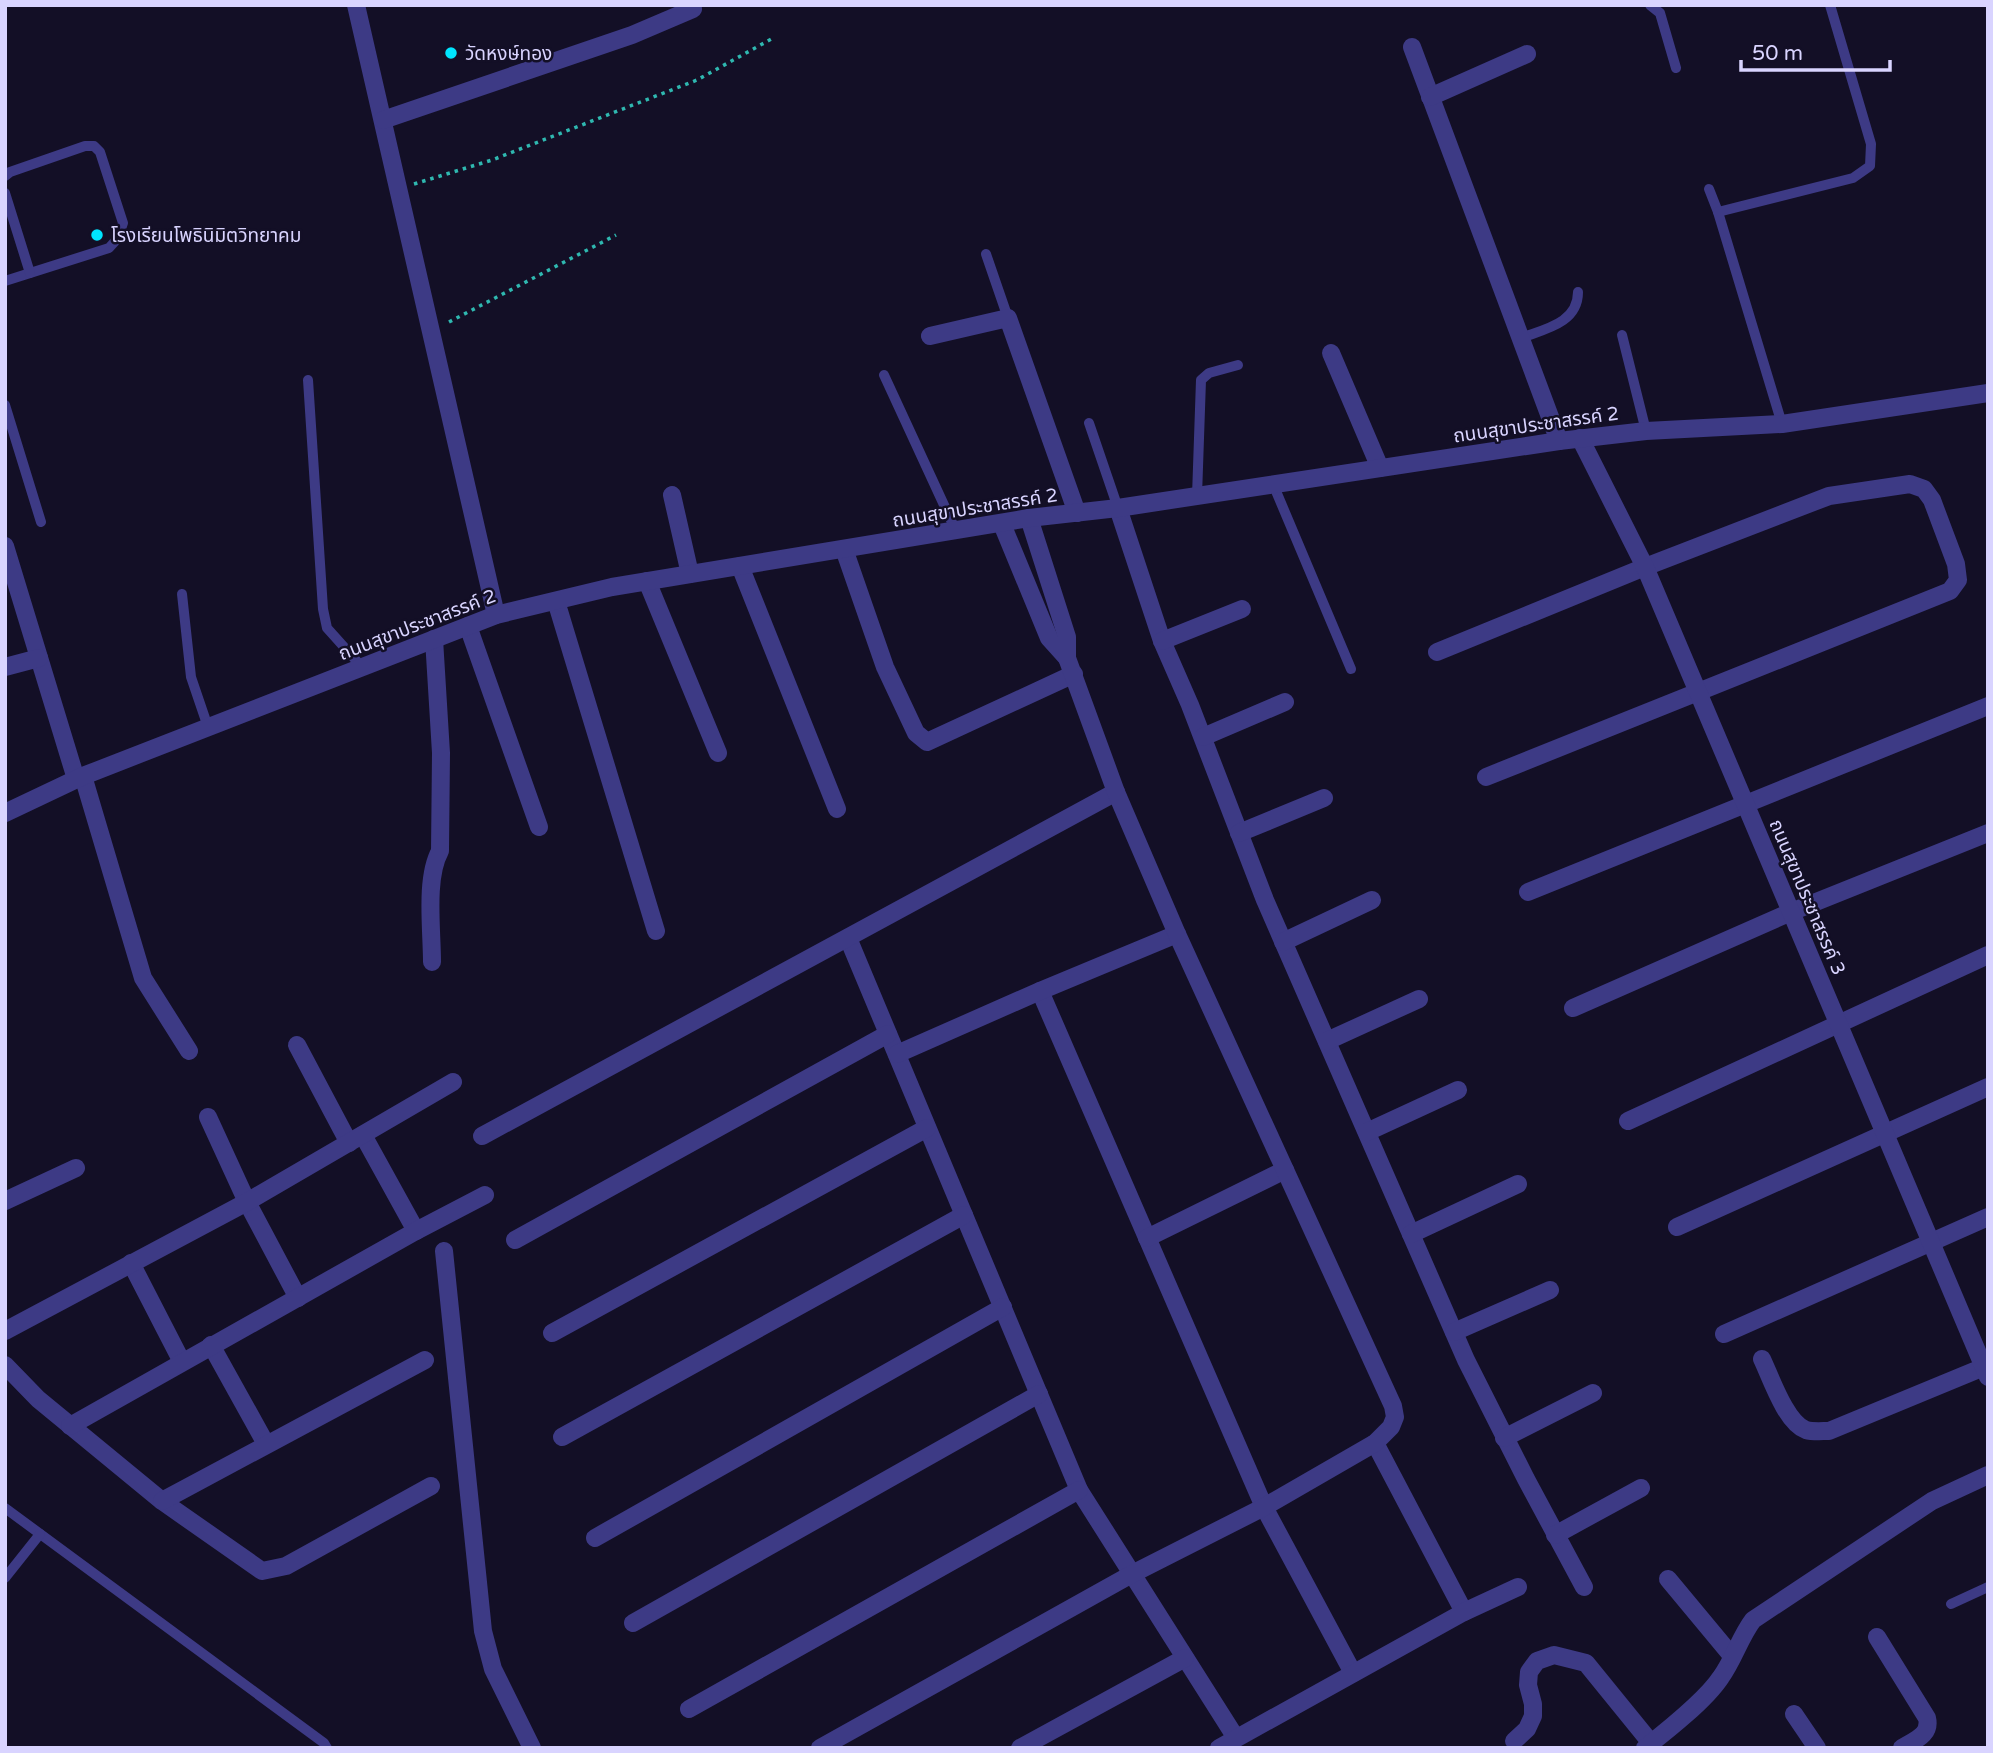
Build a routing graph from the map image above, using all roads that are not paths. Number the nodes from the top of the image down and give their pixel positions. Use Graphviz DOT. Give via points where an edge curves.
graph roads {
  1 [pos="356,5"];
  2 [pos="1650,5"];
  3 [pos="1830,5"];
  4 [pos="693,9"];
  5 [pos="1412,47"];
  6 [pos="1527,54"];
  7 [pos="1676,68"];
  8 [pos="1430,97"];
  9 [pos="383,120"];
  10 [pos="5,176"];
  11 [pos="1709,188"];
  12 [pos="5,193"];
  13 [pos="1718,212"];
  14 [pos="986,254"];
  15 [pos="30,273"];
  16 [pos="5,281"];
  17 [pos="1578,292"];
  18 [pos="1008,318"];
  19 [pos="1622,335"];
  20 [pos="930,336"];
  21 [pos="1521,338"];
  22 [pos="1331,353"];
  23 [pos="1238,365"];
  24 [pos="884,375"];
  25 [pos="308,380"];
  26 [pos="1988,393"];
  27 [pos="5,405"];
  28 [pos="1089,423"];
  29 [pos="1782,424"];
  30 [pos="1646,431"];
  31 [pos="1580,438"];
  32 [pos="1559,441"];
  33 [pos="1380,468"];
  34 [pos="1273,484"];
  35 [pos="672,495"];
  36 [pos="1198,496"];
  37 [pos="1118,508"];
  38 [pos="1077,513"];
  39 [pos="1029,518"];
  40 [pos="41,522"];
  41 [pos="1002,524"];
  42 [pos="956,531"];
  43 [pos="5,546"];
  44 [pos="844,549"];
  45 [pos="740,566"];
  46 [pos="1645,567"];
  47 [pos="690,574"];
  48 [pos="647,581"];
  49 [pos="182,594"];
  50 [pos="556,601"];
  51 [pos="1242,610"];
  52 [pos="496,615"];
  53 [pos="468,626"];
  54 [pos="434,639"];
  55 [pos="1162,641"];
  56 [pos="1437,652"];
  57 [pos="39,657"];
  58 [pos="1070,666"];
  59 [pos="5,667"];
  60 [pos="362,667"];
  61 [pos="1351,669"];
  62 [pos="1698,692"];
  63 [pos="1285,702"];
  64 [pos="1988,706"];
  65 [pos="208,727"];
  66 [pos="1203,737"];
  67 [pos="718,753"];
  68 [pos="79,777"];
  69 [pos="1486,778"];
  70 [pos="1116,792"];
  71 [pos="1324,798"];
  72 [pos="1745,803"];
  73 [pos="837,809"];
  74 [pos="5,813"];
  75 [pos="539,827"];
  76 [pos="1239,833"];
  77 [pos="1988,834"];
  78 [pos="1528,892"];
  79 [pos="1372,900"];
  80 [pos="1791,912"];
  81 [pos="656,931"];
  82 [pos="1177,934"];
  83 [pos="848,938"];
  84 [pos="1283,942"];
  85 [pos="1988,955"];
  86 [pos="432,962"];
  87 [pos="1040,990"];
  88 [pos="1419,999"];
  89 [pos="1573,1008"];
  90 [pos="1838,1023"];
  91 [pos="888,1034"];
  92 [pos="1327,1041"];
  93 [pos="297,1045"];
  94 [pos="189,1051"];
  95 [pos="897,1054"];
  96 [pos="453,1082"];
  97 [pos="1988,1087"];
  98 [pos="1458,1090"];
  99 [pos="208,1117"];
  100 [pos="1628,1121"];
  101 [pos="927,1128"];
  102 [pos="1367,1132"];
  103 [pos="1885,1133"];
  104 [pos="482,1136"];
  105 [pos="356,1139"];
  106 [pos="76,1168"];
  107 [pos="1285,1170"];
  108 [pos="1518,1184"];
  109 [pos="485,1195"];
  110 [pos="5,1201"];
  111 [pos="247,1202"];
  112 [pos="964,1215"];
  113 [pos="1988,1217"];
  114 [pos="1677,1227"];
  115 [pos="416,1231"];
  116 [pos="1411,1234"];
  117 [pos="1147,1238"];
  118 [pos="514,1240"];
  119 [pos="1930,1242"];
  120 [pos="444,1251"];
  121 [pos="131,1263"];
  122 [pos="1550,1290"];
  123 [pos="298,1298"];
  124 [pos="1003,1307"];
  125 [pos="5,1331"];
  126 [pos="1454,1332"];
  127 [pos="552,1333"];
  128 [pos="1724,1334"];
  129 [pos="211,1345"];
  130 [pos="1762,1359"];
  131 [pos="425,1360"];
  132 [pos="182,1362"];
  133 [pos="5,1365"];
  134 [pos="1986,1372"];
  135 [pos="1593,1393"];
  136 [pos="1039,1394"];
  137 [pos="70,1426"];
  138 [pos="562,1437"];
  139 [pos="1504,1438"];
  140 [pos="1375,1443"];
  141 [pos="266,1444"];
  142 [pos="1988,1475"];
  143 [pos="430,1486"];
  144 [pos="1641,1488"];
  145 [pos="1079,1490"];
  146 [pos="162,1501"];
  147 [pos="5,1507"];
  148 [pos="1264,1507"];
  149 [pos="40,1534"];
  150 [pos="1555,1535"];
  151 [pos="595,1538"];
  152 [pos="1132,1574"];
  153 [pos="5,1578"];
  154 [pos="1668,1579"];
  155 [pos="1518,1587"];
  156 [pos="1584,1587"];
  157 [pos="1988,1587"];
  158 [pos="1951,1604"];
  159 [pos="1464,1612"];
  160 [pos="633,1623"];
  161 [pos="1877,1637"];
  162 [pos="1732,1656"];
  163 [pos="1185,1658"];
  164 [pos="1353,1673"];
  165 [pos="689,1709"];
  166 [pos="1794,1714"];
  167 [pos="1236,1738"];
  168 [pos="1514,1741"];
  169 [pos="1648,1745"];
  170 [pos="327,1748"];
  171 [pos="532,1748"];
  172 [pos="820,1748"];
  173 [pos="1020,1748"];
  174 [pos="1219,1748"];
  175 [pos="1817,1748"];
  176 [pos="1902,1748"];
  1 -- 9 [label="street"];
  2 -- 7 [label="lane" via="1660,13"];
  3 -- 13 [label="lane" via="1871,144 1870,166 1853,178"];
  4 -- 9 [label="street" via="632,35"];
  5 -- 8 [label="street"];
  6 -- 8 [label="street"];
  8 -- 21 [label="street"];
  9 -- 52 [label="street"];
  10 -- 15 [label="lane" via="94,146 100,152 123,223 109,247"];
  11 -- 13 [label="lane"];
  12 -- 15 [label="lane"];
  13 -- 29 [label="lane"];
  14 -- 18 [label="lane"];
  15 -- 16 [label="lane"];
  17 -- 21 [label="lane" via="1571,314"];
  18 -- 20 [label="street"];
  18 -- 38 [label="street"];
  19 -- 30 [label="lane"];
  21 -- 32 [label="street"];
  22 -- 33 [label="street"];
  23 -- 36 [label="lane" via="1201,380"];
  24 -- 42 [label="lane"];
  25 -- 60 [label="lane" via="323,610 327,628"];
  26 -- 29 [label="street, ถนนสุขาประชาสรรค์ 2"];
  27 -- 40 [label="lane"];
  28 -- 37 [label="lane"];
  29 -- 30 [label="street, ถนนสุขาประชาสรรค์ 2"];
  30 -- 31 [label="street, ถนนสุขาประชาสรรค์ 2"];
  31 -- 32 [label="street, ถนนสุขาประชาสรรค์ 2"];
  31 -- 46 [label="street, ถนนสุขาประชาสรรค์ 3"];
  32 -- 33 [label="street, ถนนสุขาประชาสรรค์ 2"];
  33 -- 34 [label="street, ถนนสุขาประชาสรรค์ 2"];
  34 -- 36 [label="street, ถนนสุขาประชาสรรค์ 2"];
  34 -- 61 [label="lane"];
  35 -- 47 [label="street"];
  36 -- 37 [label="street, ถนนสุขาประชาสรรค์ 2"];
  37 -- 38 [label="street, ถนนสุขาประชาสรรค์ 2"];
  37 -- 55 [label="street"];
  38 -- 39 [label="street, ถนนสุขาประชาสรรค์ 2"];
  39 -- 41 [label="street, ถนนสุขาประชาสรรค์ 2"];
  39 -- 58 [label="street" via="1067,637"];
  41 -- 42 [label="street, ถนนสุขาประชาสรรค์ 2"];
  41 -- 58 [label="street" via="1049,638"];
  42 -- 44 [label="street, ถนนสุขาประชาสรรค์ 2"];
  43 -- 57 [label="street"];
  44 -- 45 [label="street, ถนนสุขาประชาสรรค์ 2"];
  44 -- 58 [label="street" via="885,667 916,733 927,741"];
  45 -- 47 [label="street, ถนนสุขาประชาสรรค์ 2"];
  45 -- 73 [label="street"];
  46 -- 56 [label="street"];
  46 -- 62 [label="street, ถนนสุขาประชาสรรค์ 3"];
  46 -- 62 [label="street" via="1829,496 1910,484 1924,489 1932,500 1956,564 1958,579 1950,591"];
  47 -- 48 [label="street, ถนนสุขาประชาสรรค์ 2"];
  48 -- 50 [label="street, ถนนสุขาประชาสรรค์ 2"];
  48 -- 67 [label="street"];
  49 -- 65 [label="lane" via="191,677"];
  50 -- 52 [label="street, ถนนสุขาประชาสรรค์ 2"];
  50 -- 81 [label="street"];
  51 -- 55 [label="street"];
  52 -- 53 [label="street, ถนนสุขาประชาสรรค์ 2"];
  53 -- 54 [label="street, ถนนสุขาประชาสรรค์ 2"];
  53 -- 75 [label="street"];
  54 -- 60 [label="street, ถนนสุขาประชาสรรค์ 2"];
  54 -- 86 [label="street" via="441,781 440,850 434,860 431,899"];
  55 -- 66 [label="street"];
  57 -- 59 [label="street"];
  57 -- 68 [label="street"];
  58 -- 70 [label="street"];
  60 -- 65 [label="street, ถนนสุขาประชาสรรค์ 2"];
  62 -- 69 [label="street"];
  62 -- 72 [label="street, ถนนสุขาประชาสรรค์ 3"];
  63 -- 66 [label="street"];
  64 -- 72 [label="street"];
  65 -- 68 [label="street, ถนนสุขาประชาสรรค์ 2"];
  66 -- 76 [label="street"];
  68 -- 74 [label="street, ถนนสุขาประชาสรรค์ 2"];
  68 -- 94 [label="street" via="143,978"];
  70 -- 82 [label="street"];
  70 -- 83 [label="street"];
  71 -- 76 [label="street"];
  72 -- 78 [label="street"];
  72 -- 80 [label="street, ถนนสุขาประชาสรรค์ 3"];
  76 -- 84 [label="street"];
  77 -- 80 [label="street"];
  79 -- 84 [label="street"];
  80 -- 89 [label="street"];
  80 -- 90 [label="street, ถนนสุขาประชาสรรค์ 3"];
  82 -- 87 [label="street"];
  82 -- 107 [label="street"];
  83 -- 91 [label="street"];
  83 -- 104 [label="street"];
  84 -- 92 [label="street"];
  85 -- 90 [label="street"];
  87 -- 95 [label="street"];
  87 -- 117 [label="street"];
  88 -- 92 [label="street"];
  90 -- 100 [label="street"];
  90 -- 103 [label="street, ถนนสุขาประชาสรรค์ 3"];
  91 -- 95 [label="street"];
  91 -- 118 [label="street"];
  92 -- 102 [label="street"];
  93 -- 105 [label="street"];
  95 -- 101 [label="street"];
  96 -- 105 [label="street"];
  97 -- 103 [label="street"];
  98 -- 102 [label="street"];
  99 -- 111 [label="street"];
  101 -- 112 [label="street"];
  101 -- 127 [label="street"];
  102 -- 116 [label="street"];
  103 -- 114 [label="street"];
  103 -- 119 [label="street, ถนนสุขาประชาสรรค์ 3"];
  105 -- 111 [label="street"];
  105 -- 115 [label="street"];
  106 -- 110 [label="street"];
  107 -- 117 [label="street"];
  107 -- 140 [label="street" via="1393,1406 1391,1427"];
  108 -- 116 [label="street"];
  109 -- 115 [label="street"];
  111 -- 121 [label="street"];
  111 -- 123 [label="street"];
  112 -- 124 [label="street"];
  112 -- 138 [label="street"];
  113 -- 119 [label="street"];
  115 -- 123 [label="street"];
  116 -- 126 [label="street"];
  117 -- 148 [label="street"];
  119 -- 128 [label="street"];
  119 -- 134 [label="street, ถนนสุขาประชาสรรค์ 3"];
  120 -- 171 [label="street" via="483,1632 493,1669"];
  121 -- 125 [label="street"];
  121 -- 132 [label="street"];
  122 -- 126 [label="street"];
  123 -- 129 [label="street"];
  124 -- 136 [label="street"];
  124 -- 151 [label="street"];
  126 -- 139 [label="street"];
  129 -- 132 [label="street"];
  129 -- 141 [label="street"];
  130 -- 134 [label="street" via="1794,1421 1805,1430 1816,1431 1829,1431"];
  131 -- 141 [label="street"];
  132 -- 137 [label="street"];
  133 -- 137 [label="street"];
  135 -- 139 [label="street"];
  136 -- 145 [label="street"];
  136 -- 160 [label="street"];
  137 -- 146 [label="street"];
  139 -- 150 [label="street"];
  140 -- 148 [label="street"];
  140 -- 159 [label="street"];
  141 -- 146 [label="street"];
  142 -- 162 [label="street" via="1933,1501 1753,1620"];
  143 -- 146 [label="street" via="271,1570 262,1570"];
  144 -- 150 [label="street"];
  145 -- 152 [label="street"];
  145 -- 165 [label="street"];
  147 -- 149 [label="lane"];
  148 -- 152 [label="street"];
  148 -- 164 [label="street"];
  149 -- 153 [label="lane"];
  149 -- 170 [label="lane"];
  150 -- 156 [label="street"];
  152 -- 163 [label="street"];
  152 -- 172 [label="street"];
  154 -- 162 [label="street"];
  155 -- 159 [label="street"];
  157 -- 158 [label="lane"];
  159 -- 164 [label="street"];
  161 -- 176 [label="street" via="1929,1726"];
  162 -- 169 [label="street" via="1713,1687"];
  163 -- 167 [label="street"];
  163 -- 173 [label="street"];
  164 -- 167 [label="street"];
  166 -- 175 [label="street"];
  167 -- 174 [label="street"];
  168 -- 169 [label="street" via="1528,1729 1533,1716 1529,1672 1537,1661 1554,1654 1586,1663"];
}
